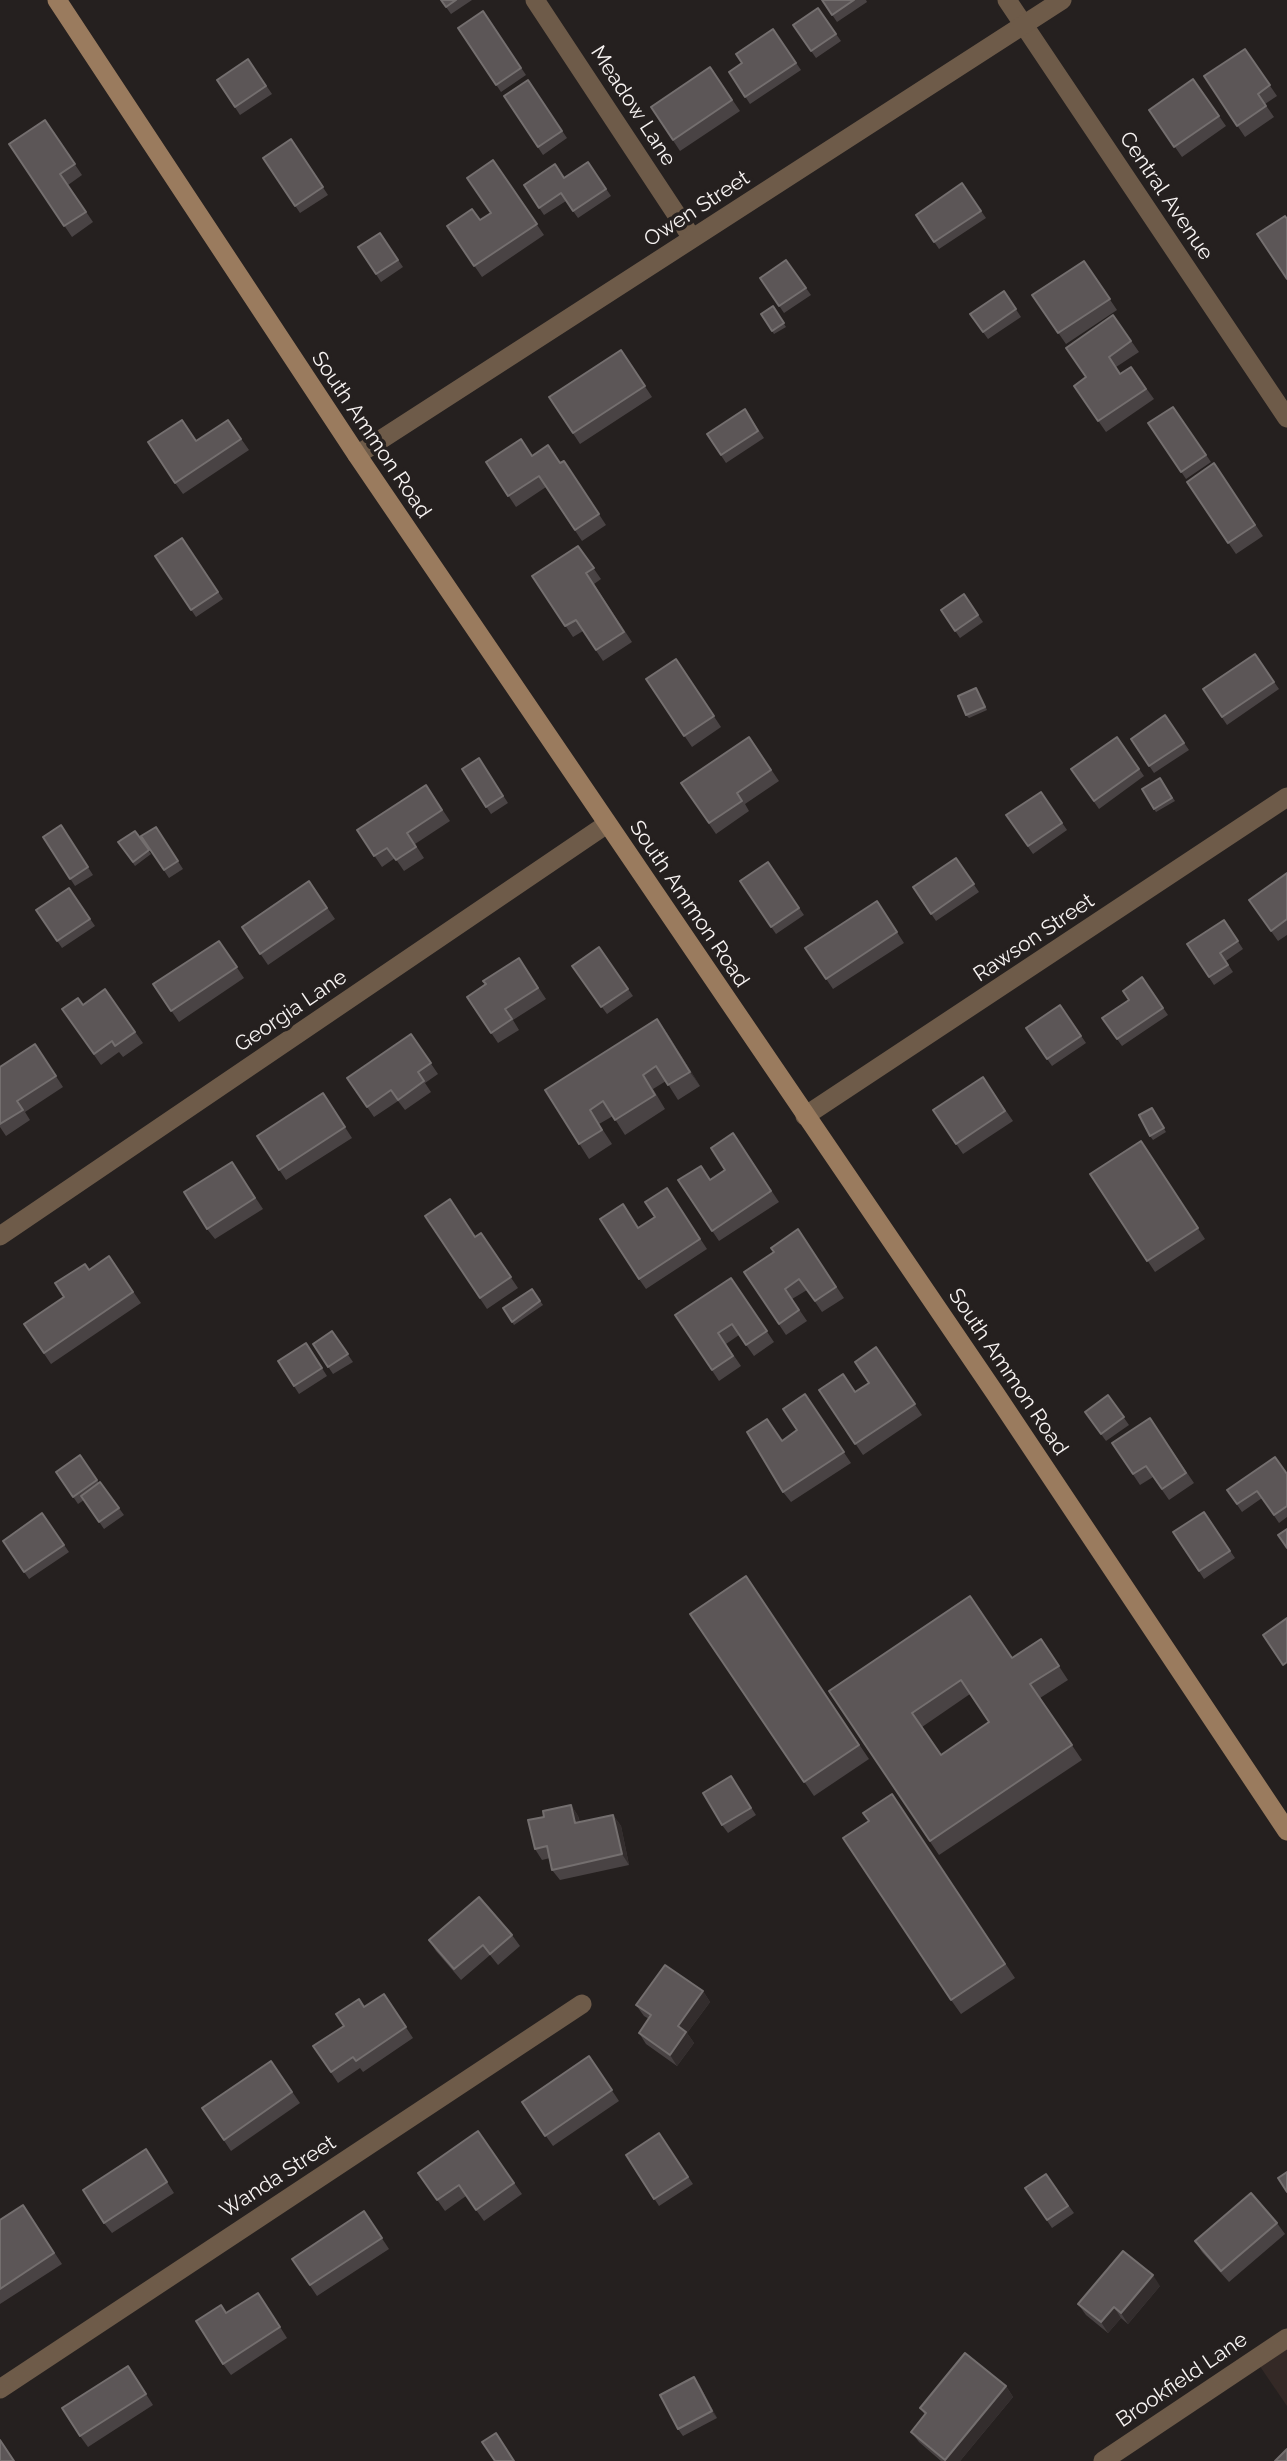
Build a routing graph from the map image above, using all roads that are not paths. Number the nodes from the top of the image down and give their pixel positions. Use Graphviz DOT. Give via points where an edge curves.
graph roads {
  1 [pos="57,0"];
  2 [pos="535,0"];
  3 [pos="1007,0"];
  4 [pos="1062,0"];
  5 [pos="1024,25"];
  6 [pos="692,239"];
  7 [pos="1287,418"];
  8 [pos="357,455"];
  9 [pos="1287,797"];
  10 [pos="607,824"];
  11 [pos="805,1116"];
  12 [pos="0,1236"];
  13 [pos="1287,1831"];
  14 [pos="582,2004"];
  15 [pos="1287,2338"];
  16 [pos="0,2389"];
  17 [pos="1103,2461"];
  1 -- 8 [label="main road, South Ammon Road"];
  2 -- 6 [label="street, Meadow Lane"];
  3 -- 5 [label="street, Central Avenue"];
  4 -- 5 [label="street, Owen Street"];
  5 -- 6 [label="street, Owen Street"];
  5 -- 7 [label="street, Central Avenue"];
  6 -- 8 [label="street, Owen Street"];
  8 -- 10 [label="main road, South Ammon Road"];
  9 -- 11 [label="street, Rawson Street"];
  10 -- 11 [label="main road, South Ammon Road"];
  10 -- 12 [label="street, Georgia Lane"];
  11 -- 13 [label="main road, South Ammon Road"];
  14 -- 16 [label="street, Wanda Street"];
  15 -- 17 [label="street, Brookfield Lane"];
}
